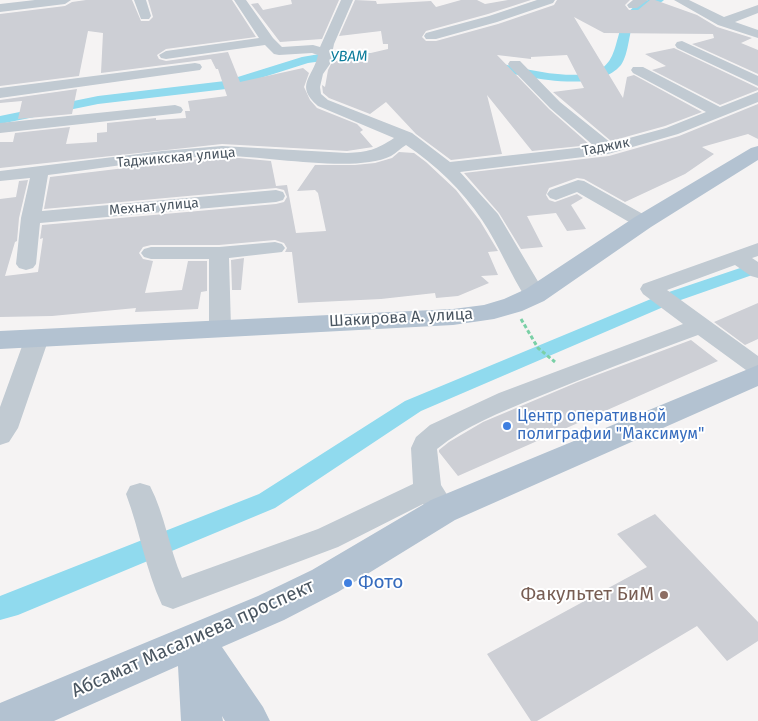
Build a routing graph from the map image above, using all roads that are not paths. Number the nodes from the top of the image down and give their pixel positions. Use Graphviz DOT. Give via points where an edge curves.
graph roads {
  1 [pos="65,0"];
  2 [pos="140,0"];
  3 [pos="240,0"];
  4 [pos="348,0"];
  5 [pos="549,0"];
  6 [pos="680,0"];
  7 [pos="0,8"];
  8 [pos="758,9"];
  9 [pos="144,16"];
  10 [pos="723,22"];
  11 [pos="758,34"];
  12 [pos="431,36"];
  13 [pos="268,41"];
  14 [pos="682,45"];
  15 [pos="154,57"];
  16 [pos="323,58"];
  17 [pos="196,67"];
  18 [pos="519,68"];
  19 [pos="638,70"];
  20 [pos="758,82"];
  21 [pos="0,93"];
  22 [pos="758,97"];
  23 [pos="175,110"];
  24 [pos="720,113"];
  25 [pos="2,130"];
  26 [pos="406,137"];
  27 [pos="608,149"];
  28 [pos="758,152"];
  29 [pos="446,168"];
  30 [pos="40,172"];
  31 [pos="0,176"];
  32 [pos="556,194"];
  33 [pos="276,196"];
  34 [pos="31,218"];
  35 [pos="643,222"];
  36 [pos="275,248"];
  37 [pos="151,253"];
  38 [pos="219,254"];
  39 [pos="749,260"];
  40 [pos="26,264"];
  41 [pos="524,300"];
  42 [pos="700,326"];
  43 [pos="220,328"];
  44 [pos="37,338"];
  45 [pos="0,340"];
  46 [pos="758,367"];
  47 [pos="758,375"];
  48 [pos="0,435"];
  49 [pos="436,499"];
  50 [pos="144,504"];
  51 [pos="194,640"];
  52 [pos="6,721"];
  53 [pos="202,721"];
  54 [pos="249,721"];
  1 -- 7 [label="street"];
  2 -- 9 [label="street"];
  3 -- 13 [label="street"];
  4 -- 16 [label="street"];
  5 -- 12 [label="street"];
  6 -- 10 [label="street"];
  8 -- 10 [label="street"];
  10 -- 11 [label="street"];
  13 -- 15 [label="street"];
  13 -- 16 [label="street" via="279,51 313,49"];
  14 -- 20 [label="street"];
  16 -- 26 [label="street" via="316,74 314,95 323,103"];
  17 -- 21 [label="street"];
  18 -- 27 [label="street" via="554,105"];
  19 -- 24 [label="street"];
  22 -- 24 [label="street, Таджик"];
  23 -- 25 [label="street"];
  24 -- 27 [label="street, Таджик"];
  26 -- 29 [label="street"];
  26 -- 30 [label="street, Таджикская улица" via="385,152 369,157 222,151"];
  27 -- 29 [label="street, Таджик"];
  28 -- 35 [label="main road, Шакирова А. улица"];
  29 -- 41 [label="street" via="491,218"];
  30 -- 31 [label="street, Таджикская улица"];
  30 -- 34 [label="street"];
  32 -- 35 [label="street" via="578,185"];
  33 -- 34 [label="street, Мехнат улица"];
  34 -- 40 [label="street"];
  35 -- 41 [label="main road, Шакирова А. улица"];
  36 -- 38 [label="street"];
  37 -- 38 [label="street"];
  38 -- 43 [label="street"];
  39 -- 42 [label="street" via="651,290"];
  41 -- 43 [label="main road, Шакирова А. улица" via="485,313 453,317"];
  42 -- 46 [label="street"];
  42 -- 49 [label="street" via="525,393 443,429 425,443 422,454"];
  43 -- 44 [label="main road, Шакирова А. улица"];
  44 -- 45 [label="main road, Шакирова А. улица"];
  44 -- 48 [label="street"];
  47 -- 49 [label="main road, Абсамат Масалиева проспект"];
  49 -- 50 [label="street" via="173,595"];
  49 -- 51 [label="main road, Абсамат Масалиева проспект" via="325,581"];
  51 -- 52 [label="main road, Абсамат Масалиева проспект"];
  51 -- 53 [label="main road"];
  51 -- 54 [label="main road"];
}
